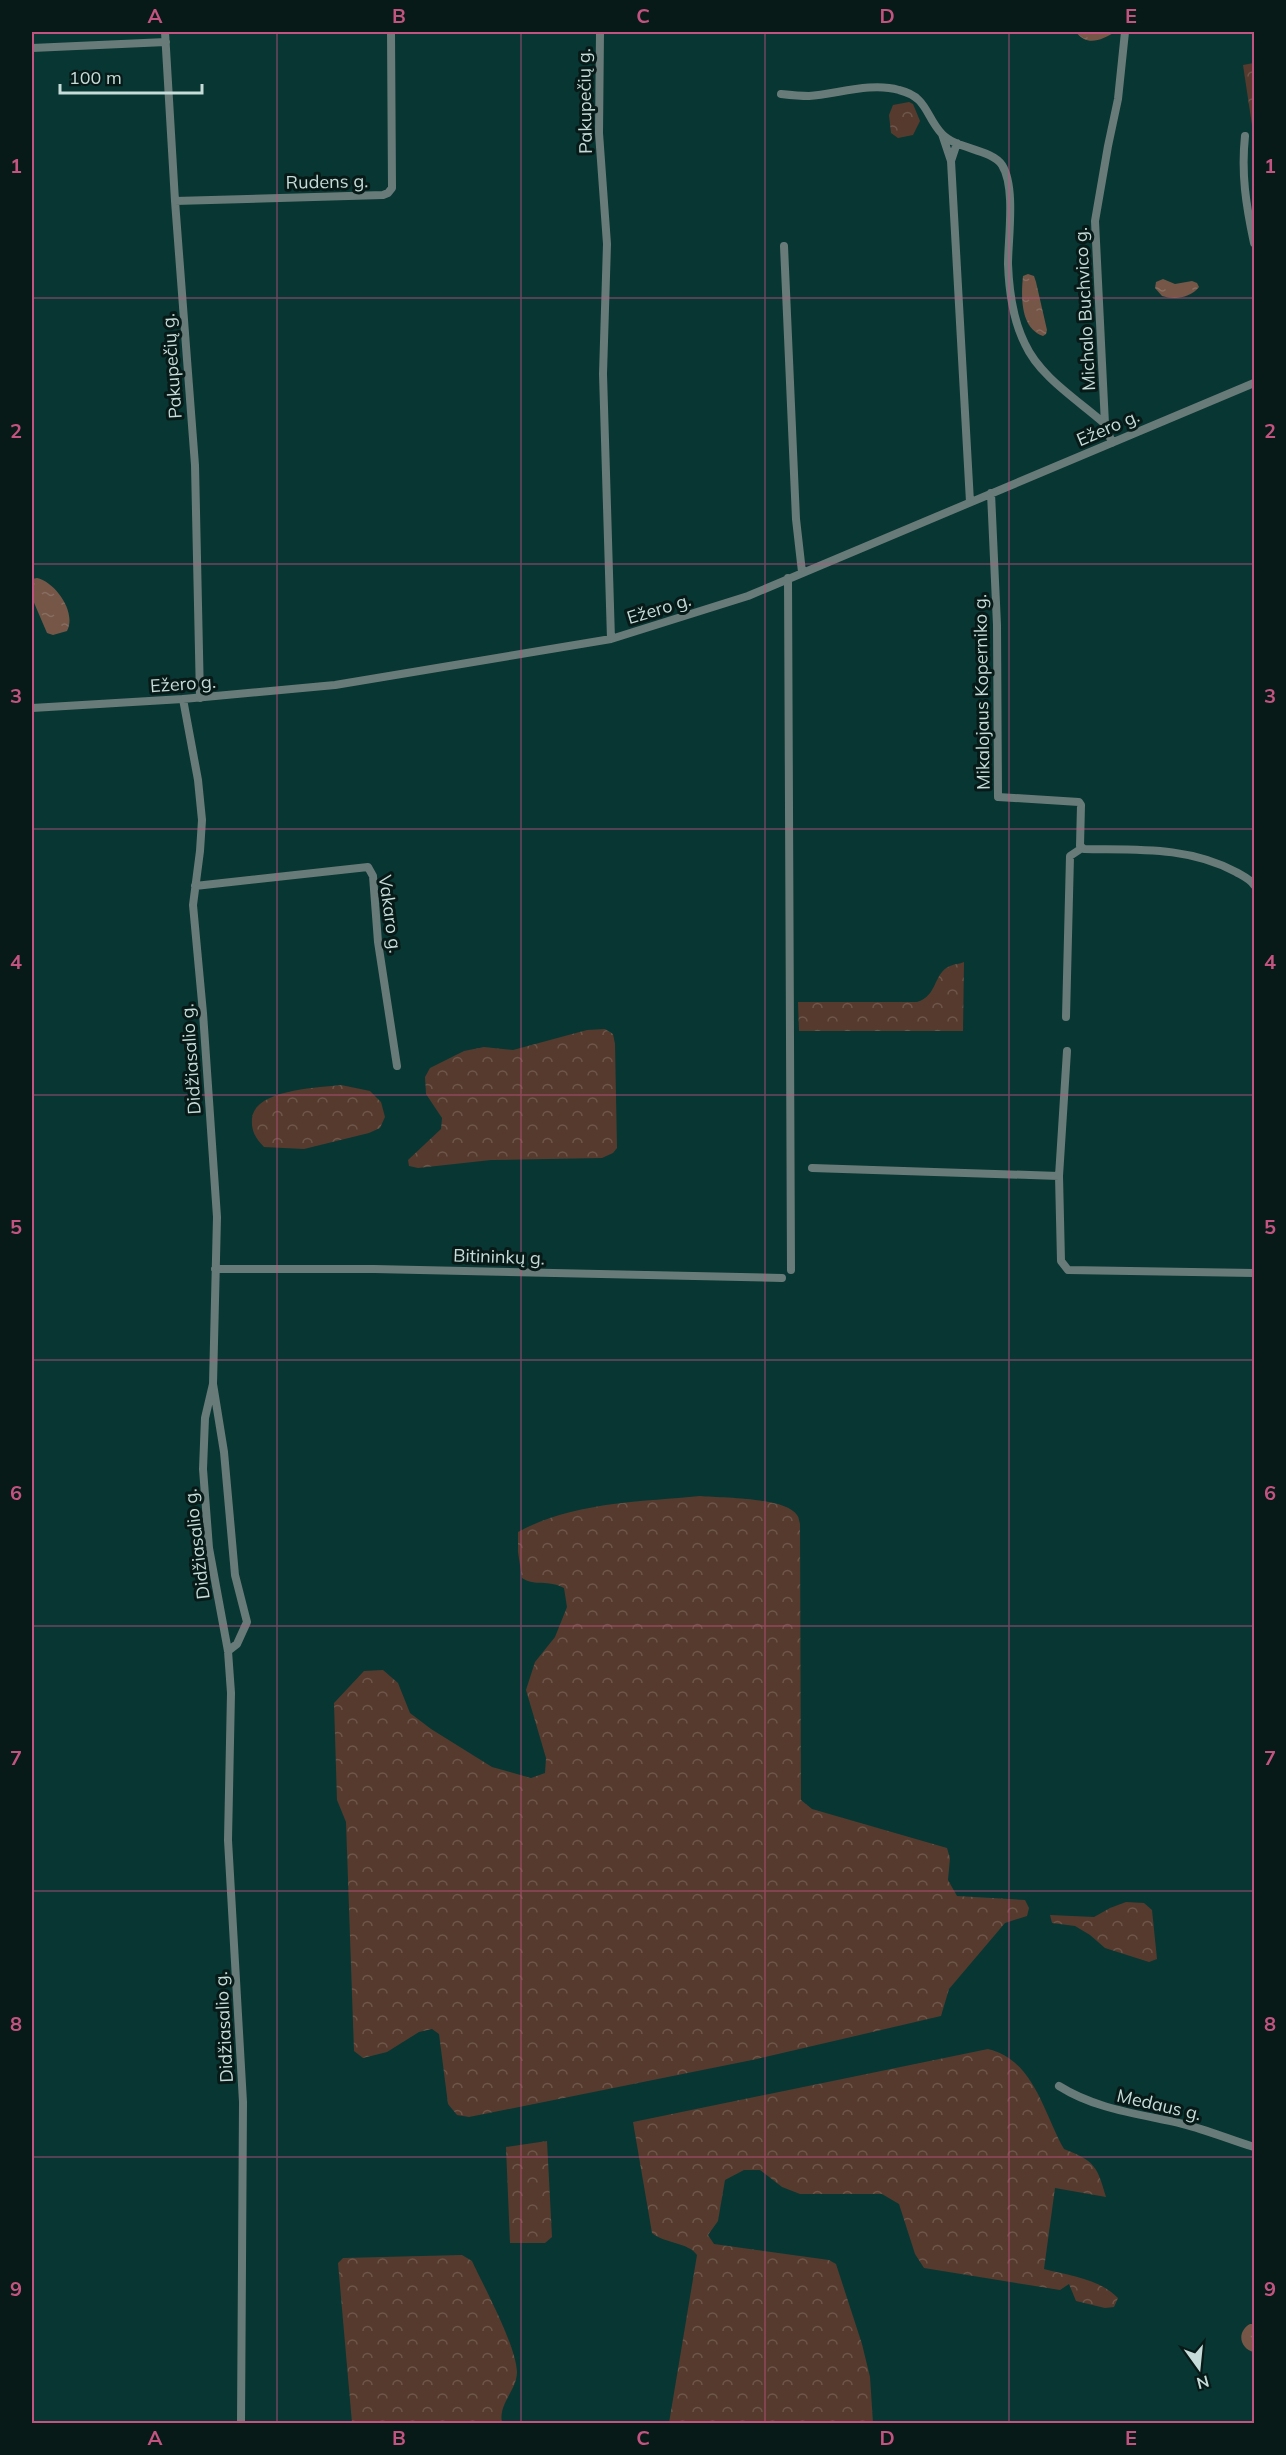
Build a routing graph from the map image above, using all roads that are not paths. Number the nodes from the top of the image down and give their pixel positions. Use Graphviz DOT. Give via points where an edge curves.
graph roads {
  1 [pos="165,32"];
  2 [pos="391,32"];
  3 [pos="600,32"];
  4 [pos="1125,32"];
  5 [pos="166,42"];
  6 [pos="32,48"];
  7 [pos="781,94"];
  8 [pos="942,134"];
  9 [pos="1245,136"];
  10 [pos="957,143"];
  11 [pos="951,160"];
  12 [pos="174,201"];
  13 [pos="1254,243"];
  14 [pos="784,246"];
  15 [pos="1254,383"];
  16 [pos="1105,424"];
  17 [pos="1112,443"];
  18 [pos="991,493"];
  19 [pos="970,502"];
  20 [pos="802,572"];
  21 [pos="788,578"];
  22 [pos="611,639"];
  23 [pos="200,698"];
  24 [pos="183,699"];
  25 [pos="32,708"];
  26 [pos="1082,848"];
  27 [pos="1254,885"];
  28 [pos="195,886"];
  29 [pos="1066,1017"];
  30 [pos="1066,1051"];
  31 [pos="398,1066"];
  32 [pos="812,1168"];
  33 [pos="1059,1176"];
  34 [pos="215,1269"];
  35 [pos="791,1270"];
  36 [pos="1254,1273"];
  37 [pos="782,1278"];
  38 [pos="213,1384"];
  39 [pos="228,1651"];
  40 [pos="1059,2086"];
  41 [pos="1254,2147"];
  42 [pos="241,2424"];
  1 -- 5 [label="street, Pakupečių g."];
  2 -- 12 [label="street, Rudens g." via="392,188 388,193"];
  3 -- 22 [label="street, Pakupečių g." via="598,133 607,244 603,374"];
  4 -- 16 [label="street, Michalo Buchvico g." via="1118,99 1095,221"];
  5 -- 6 [label="street"];
  5 -- 12 [label="street, Pakupečių g."];
  7 -- 8 [label="street" via="899,90 922,102"];
  8 -- 10 [label="street"];
  8 -- 11 [label="street"];
  9 -- 13 [label="street" via="1244,188"];
  10 -- 11 [label="street"];
  10 -- 16 [label="street" via="996,159 1005,172 1010,209 1009,280 1025,345 1043,370"];
  11 -- 19 [label="street"];
  12 -- 23 [label="street, Pakupečių g." via="195,465"];
  14 -- 20 [label="street" via="796,519"];
  15 -- 17 [label="street, Ežero g."];
  16 -- 17 [label="street, Michalo Buchvico g."];
  17 -- 18 [label="street, Ežero g."];
  18 -- 19 [label="street, Ežero g."];
  18 -- 26 [label="street, Mikalojaus Koperniko g." via="998,797 1079,802"];
  19 -- 20 [label="street, Ežero g."];
  20 -- 21 [label="street, Ežero g."];
  21 -- 22 [label="street, Ežero g." via="725,604"];
  21 -- 35 [label="street"];
  22 -- 23 [label="street, Ežero g." via="335,685"];
  23 -- 24 [label="street, Ežero g."];
  24 -- 25 [label="street, Ežero g."];
  24 -- 28 [label="street, Didžiasalio g." via="202,820"];
  26 -- 27 [label="street" via="1162,850 1195,856 1221,864"];
  26 -- 29 [label="street" via="1070,856"];
  28 -- 31 [label="street, Vakaro g." via="368,867 373,876 378,942"];
  28 -- 34 [label="street, Didžiasalio g." via="193,904 217,1217"];
  30 -- 33 [label="street"];
  32 -- 33 [label="street"];
  33 -- 36 [label="street" via="1059,1255 1068,1270"];
  34 -- 37 [label="street, Bitininkų g."];
  34 -- 38 [label="street, Didžiasalio g."];
  38 -- 39 [label="street, Didžiasalio g." via="205,1418 203,1469 212,1574"];
  38 -- 39 [label="street" via="224,1452 235,1575 247,1622 237,1644"];
  39 -- 42 [label="street, Didžiasalio g." via="228,1840 243,2102"];
  40 -- 41 [label="street, Medaus g." via="1106,2108 1185,2125"];
}
